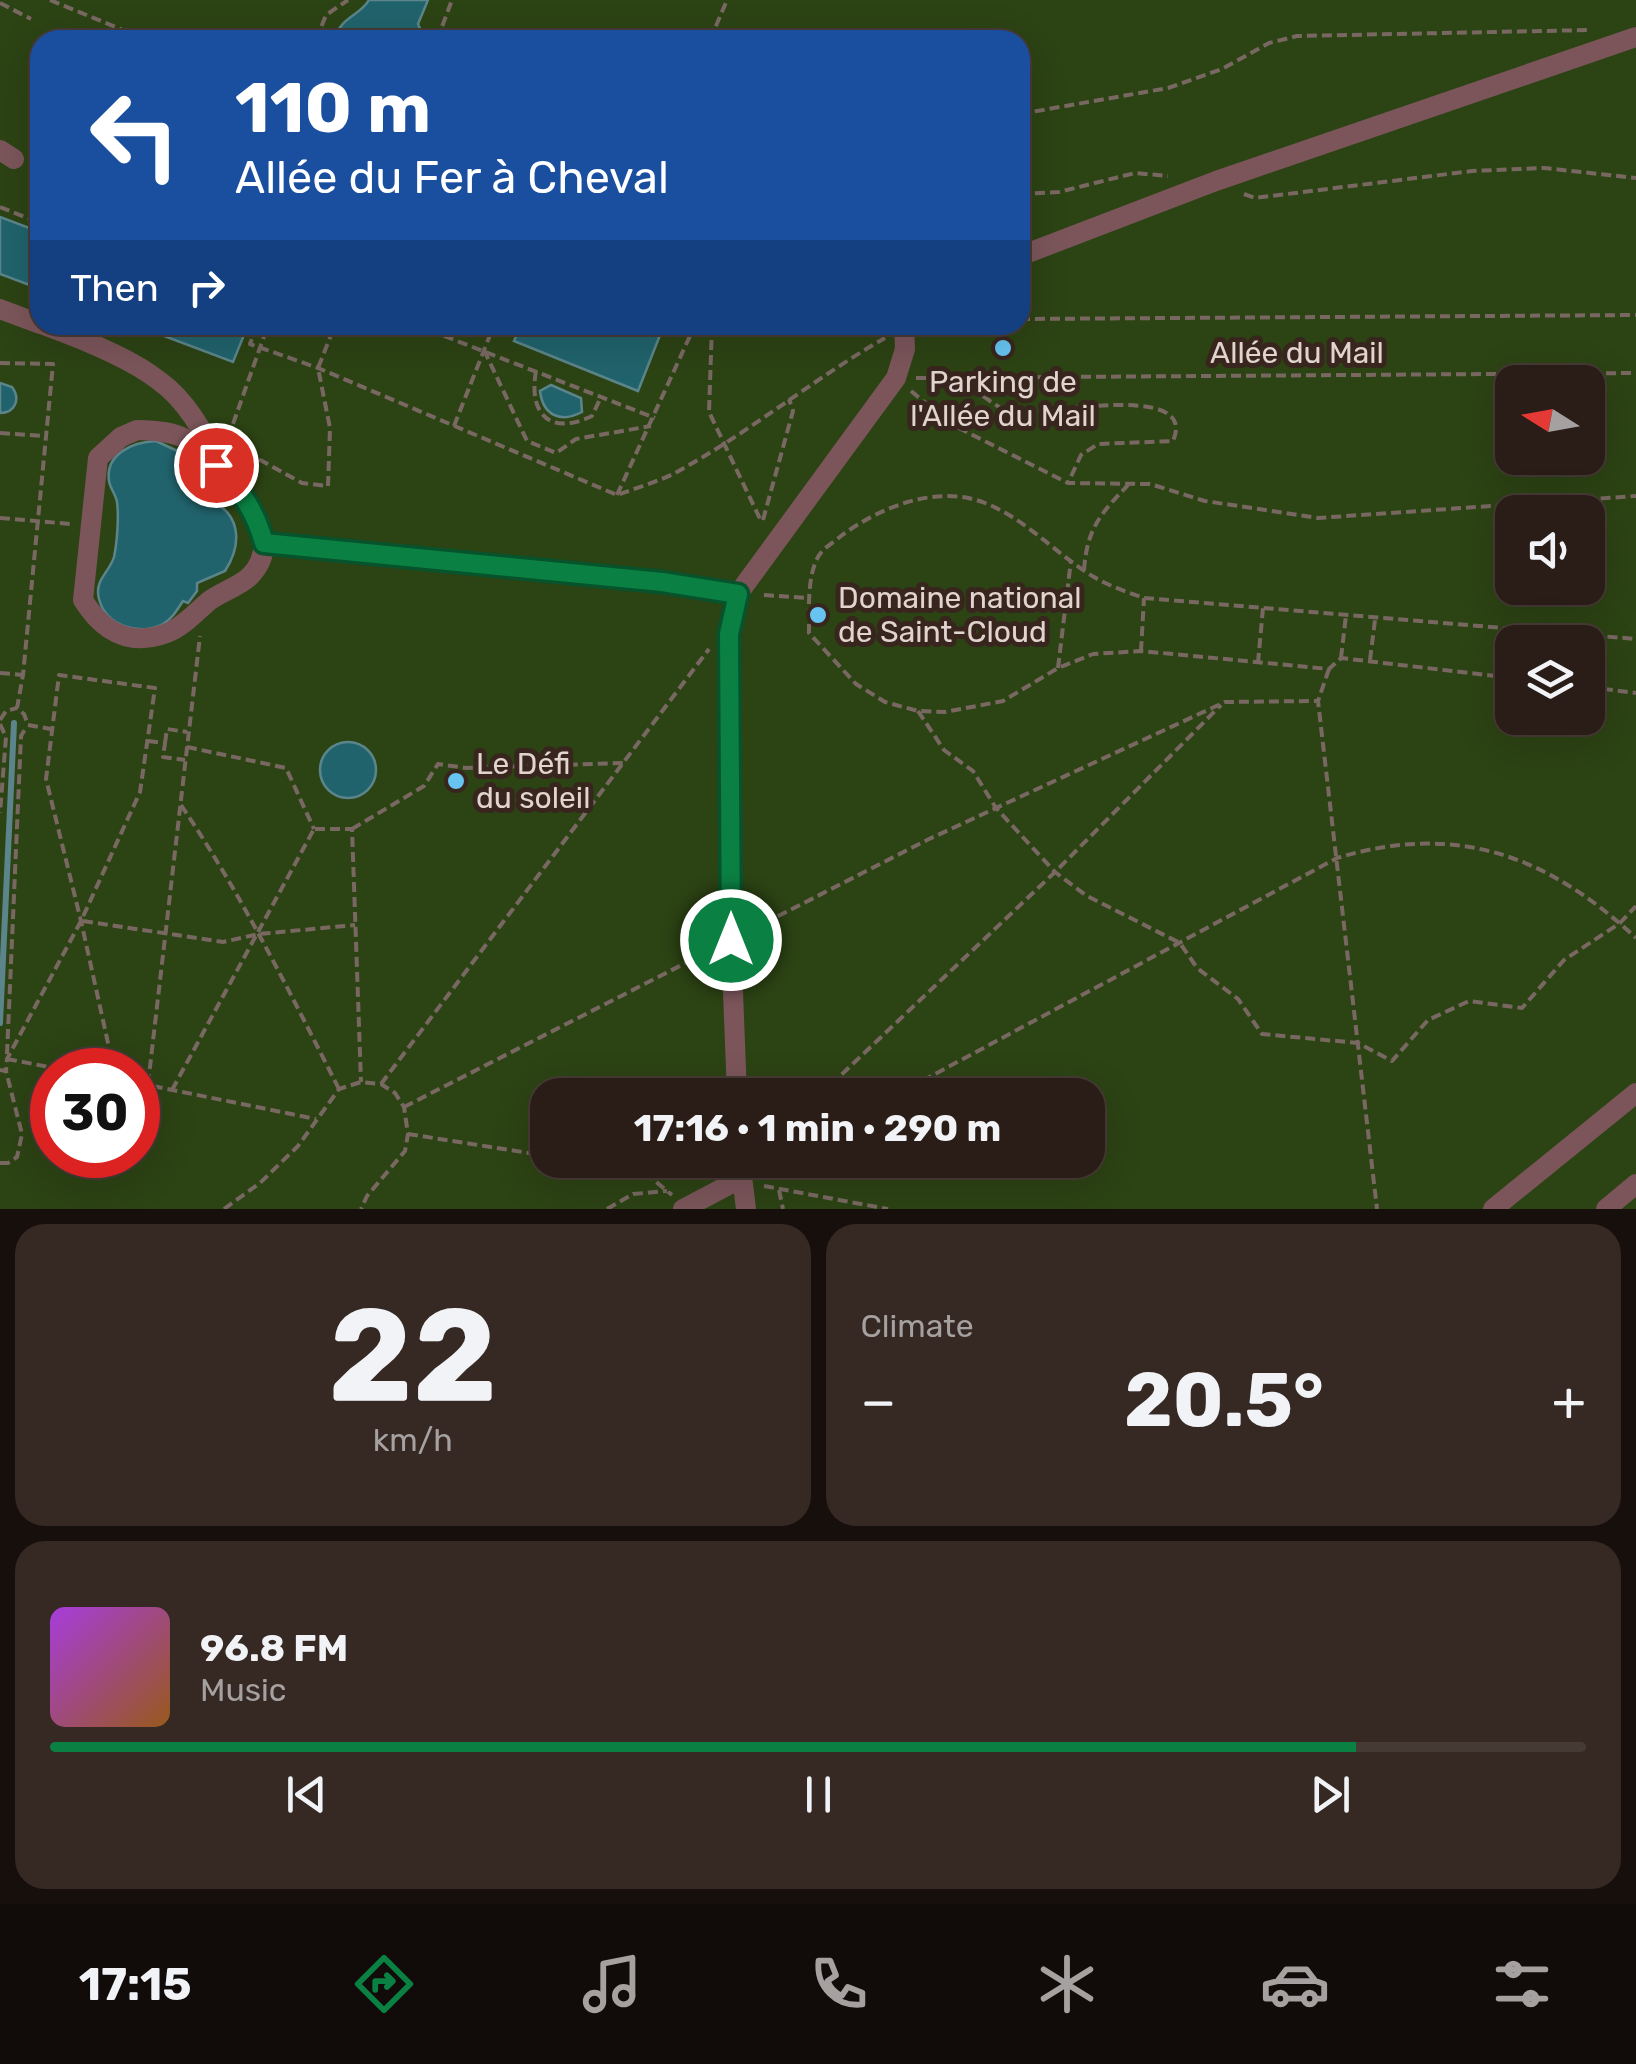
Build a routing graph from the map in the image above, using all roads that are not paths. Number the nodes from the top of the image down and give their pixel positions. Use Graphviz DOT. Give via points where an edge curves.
graph roads {
  1 [pos="1636,36"];
  2 [pos="1030,252"];
  3 [pos="0,309"];
  4 [pos="30,320"];
  5 [pos="73,335"];
  6 [pos="904,335"];
  7 [pos="216,465"];
  8 [pos="264,543"];
  9 [pos="738,594"];
  10 [pos="736,1078"];
  11 [pos="1636,1094"];
  12 [pos="727,1178"];
  13 [pos="741,1178"];
  14 [pos="1636,1184"];
  15 [pos="684,1209"];
  16 [pos="746,1209"];
  17 [pos="1493,1209"];
  18 [pos="1606,1209"];
  1 -- 2 [label="street" via="1216,180"];
  3 -- 4 [label="street"];
  5 -- 7 [label="street" via="159,380 208,436"];
  6 -- 9 [label="street" via="896,378"];
  7 -- 8 [label="street" via="240,489"];
  7 -- 8 [label="street" via="173,431 137,430 98,458 83,600 95,620 133,639 167,633 247,579"];
  8 -- 9 [label="street"];
  9 -- 10 [label="street" via="729,634"];
  11 -- 17 [label="street"];
  12 -- 15 [label="street"];
  13 -- 16 [label="street"];
  14 -- 18 [label="street"];
}
